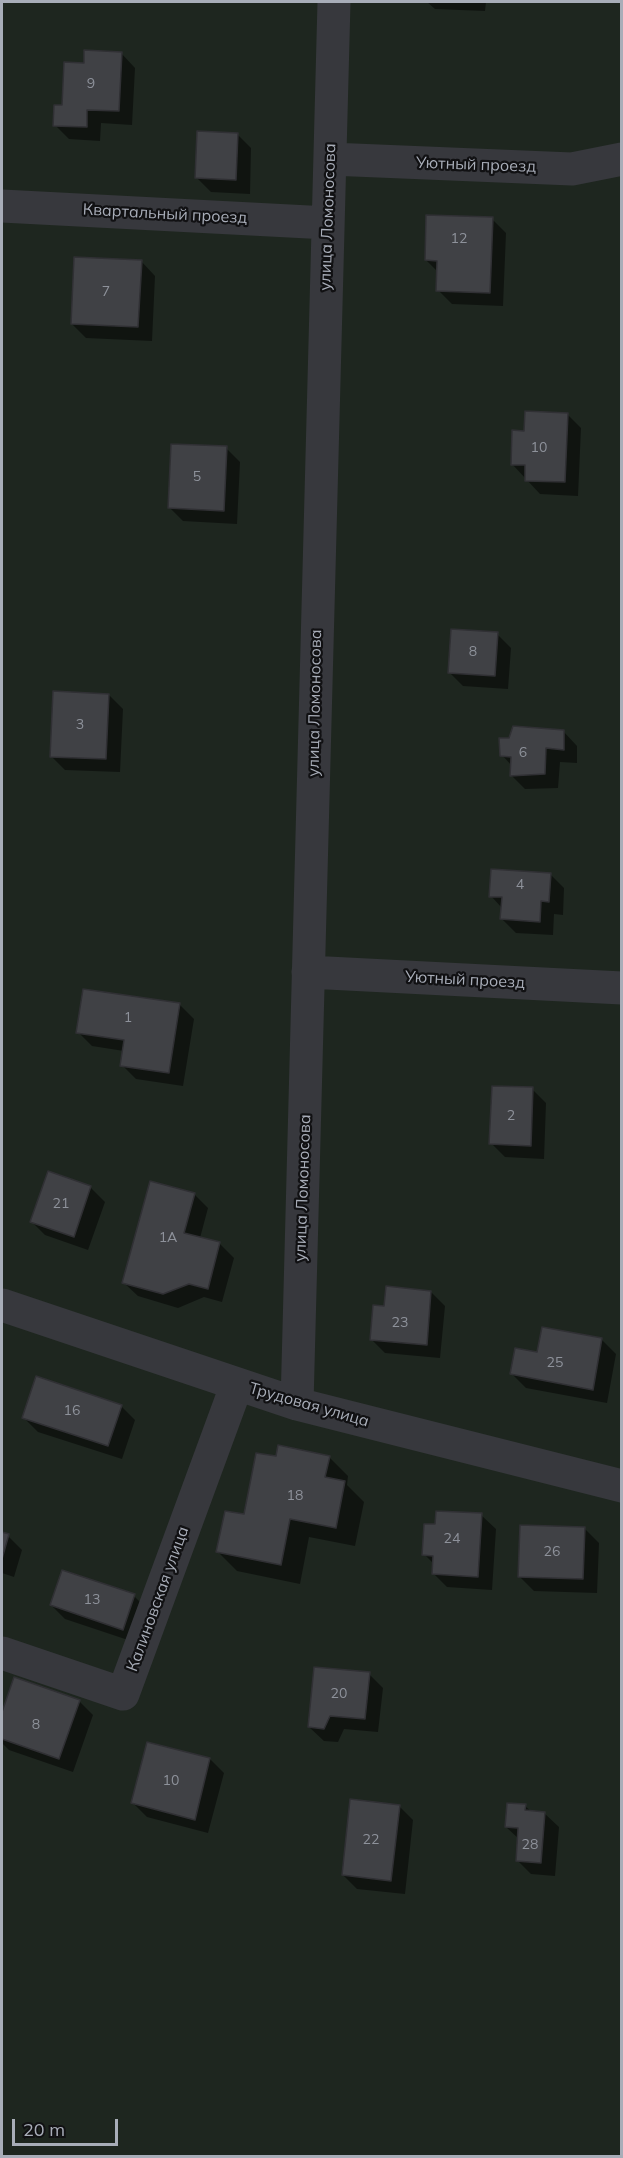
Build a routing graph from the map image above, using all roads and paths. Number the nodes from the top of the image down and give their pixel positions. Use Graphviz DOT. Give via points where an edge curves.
graph roads {
  1 [pos="334,2"];
  2 [pos="330,159"];
  3 [pos="621,159"];
  4 [pos="2,206"];
  5 [pos="328,223"];
  6 [pos="308,972"];
  7 [pos="621,988"];
  8 [pos="2,1305"];
  9 [pos="237,1384"];
  10 [pos="297,1404"];
  11 [pos="621,1486"];
  12 [pos="2,1653"];
  1 -- 2 [label="street, улица Ломоносова"];
  2 -- 3 [label="street, Уютный проезд" via="572,169"];
  2 -- 5 [label="street, улица Ломоносова"];
  4 -- 5 [label="street, Квартальный проезд"];
  5 -- 6 [label="street, улица Ломоносова"];
  6 -- 7 [label="street, Уютный проезд"];
  6 -- 10 [label="street, улица Ломоносова"];
  8 -- 9 [label="street, Трудовая улица"];
  9 -- 10 [label="street, Трудовая улица"];
  9 -- 12 [label="street, Калиновская улица" via="123,1694"];
  10 -- 11 [label="street, Трудовая улица"];
}
